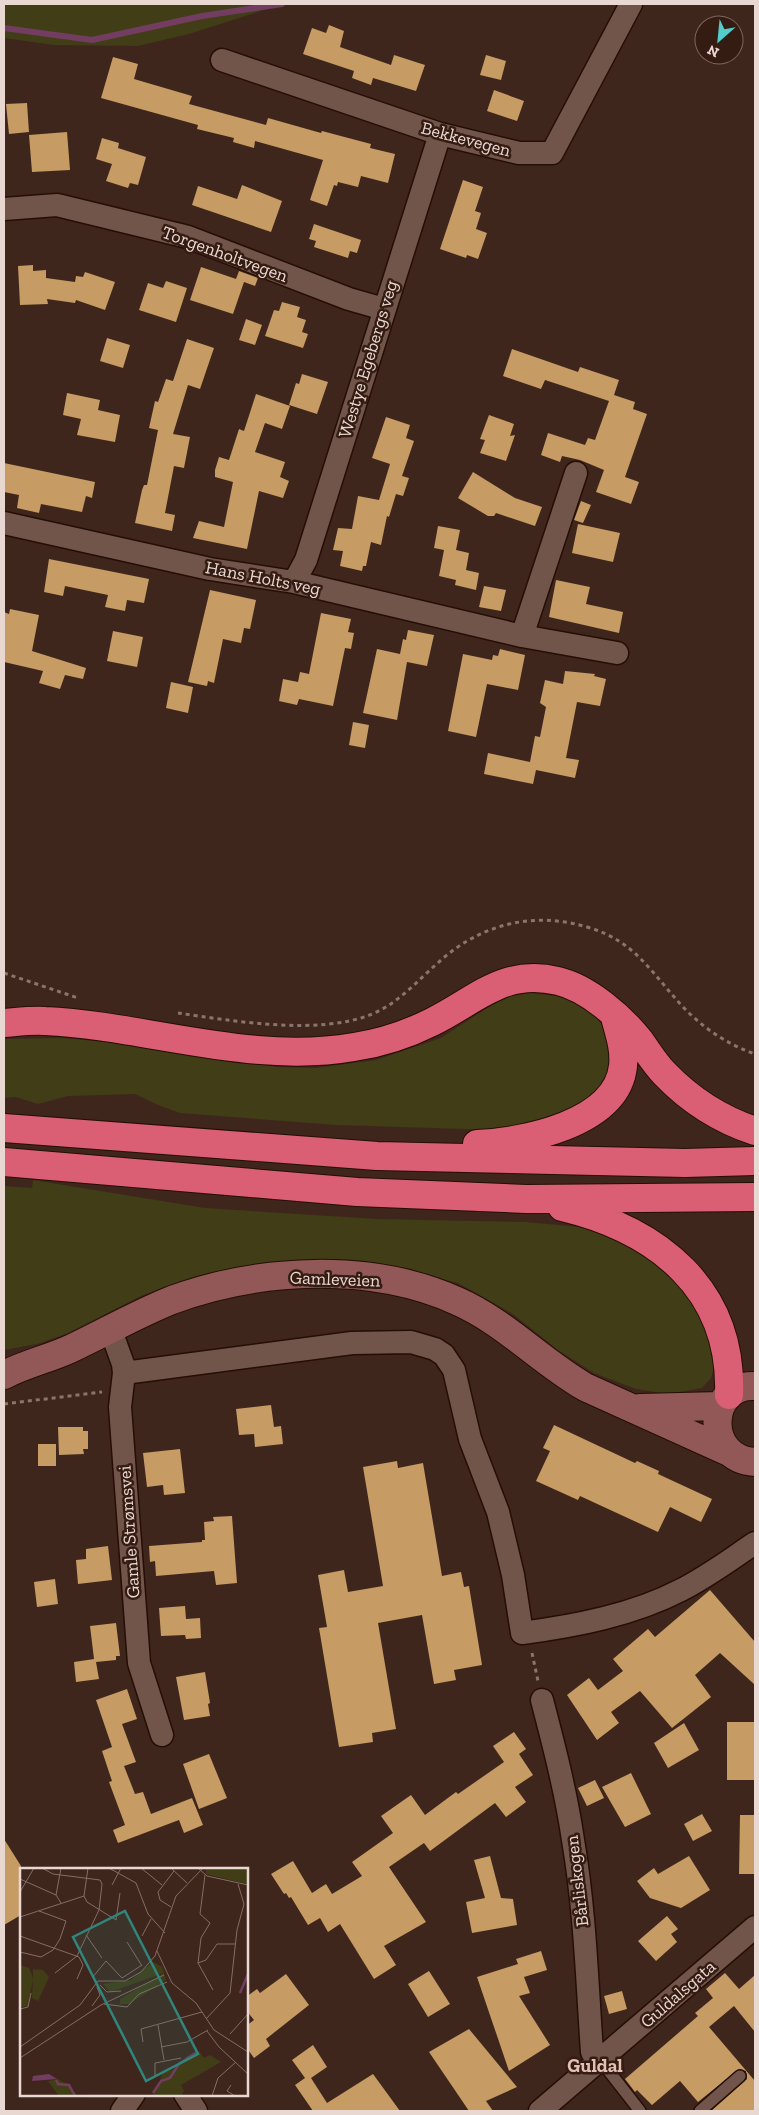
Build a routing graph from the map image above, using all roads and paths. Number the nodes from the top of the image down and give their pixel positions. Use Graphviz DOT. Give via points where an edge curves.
graph roads {
  1 [pos="631,4"];
  2 [pos="222,60"];
  3 [pos="440,134"];
  4 [pos="4,208"];
  5 [pos="384,309"];
  6 [pos="576,473"];
  7 [pos="4,522"];
  8 [pos="294,582"];
  9 [pos="522,636"];
  10 [pos="617,653"];
  11 [pos="4,973"];
  12 [pos="86,1000"];
  13 [pos="4,1004"];
  14 [pos="173,1012"];
  15 [pos="615,1017"];
  16 [pos="44,1021"];
  17 [pos="4,1023"];
  18 [pos="755,1054"];
  19 [pos="4,1128"];
  20 [pos="755,1131"];
  21 [pos="378,1156"];
  22 [pos="755,1161"];
  23 [pos="4,1162"];
  24 [pos="755,1197"];
  25 [pos="526,1199"];
  26 [pos="110,1328"];
  27 [pos="9,1369"];
  28 [pos="124,1373"];
  29 [pos="755,1386"];
  30 [pos="725,1401"];
  31 [pos="633,1408"];
  32 [pos="729,1452"];
  33 [pos="755,1462"];
  34 [pos="755,1543"];
  35 [pos="528,1632"];
  36 [pos="542,1700"];
  37 [pos="162,1735"];
  38 [pos="755,1927"];
  39 [pos="600,2062"];
  40 [pos="740,2076"];
  41 [pos="133,2095"];
  42 [pos="186,2095"];
  43 [pos="122,2111"];
  44 [pos="196,2111"];
  45 [pos="540,2111"];
  46 [pos="640,2111"];
  47 [pos="700,2111"];
  1 -- 3 [label="street, Bekkevegen" via="552,153 519,153"];
  2 -- 3 [label="street, Bekkevegen"];
  3 -- 5 [label="street, Westye Egebergs veg"];
  4 -- 5 [label="street, Torgenholtvegen" via="57,205 188,236 349,300"];
  5 -- 8 [label="street, Westye Egebergs veg" via="306,560"];
  6 -- 9 [label="street"];
  7 -- 8 [label="street, Hans Holts veg" via="210,568"];
  8 -- 9 [label="street, Hans Holts veg"];
  9 -- 10 [label="street, Hans Holts veg"];
  11 -- 12 [label="path" via="47,990"];
  13 -- 16 [label="highway"];
  14 -- 18 [label="path" via="280,1024 356,1020 398,1000 452,950 477,934 512,923 553,920 588,927 624,943 644,959 676,999 704,1026 722,1039"];
  15 -- 16 [label="highway" via="595,997 570,984 530,978 487,988 433,1022 394,1038 328,1050 253,1049"];
  15 -- 20 [label="highway" via="681,1088 719,1115"];
  15 -- 21 [label="highway" via="622,1044 623,1067 614,1091 594,1111 564,1126 498,1143"];
  16 -- 17 [label="highway"];
  19 -- 21 [label="highway"];
  21 -- 22 [label="highway" via="685,1163"];
  23 -- 25 [label="highway" via="280,1187"];
  24 -- 25 [label="highway"];
  25 -- 30 [label="highway" via="586,1213 625,1229 666,1253 687,1273 714,1310 723,1334 730,1371"];
  26 -- 27 [label="main road, Gamleveien" via="60,1353"];
  26 -- 28 [label="street, Gamle Strømsvei" via="121,1354"];
  26 -- 31 [label="main road, Gamleveien" via="174,1300 235,1284 322,1275 385,1280 424,1288 472,1308 500,1324 566,1376"];
  28 -- 35 [label="street" via="352,1343 411,1342 435,1349 454,1370 470,1439 505,1536 522,1633"];
  28 -- 37 [label="street, Gamle Strømsvei" via="120,1407 139,1663"];
  29 -- 30 [label="main road, Gamleveien" via="740,1389"];
  30 -- 31 [label="main road, Gamleveien" via="685,1408"];
  30 -- 32 [label="main road" via="718,1415 718,1435"];
  31 -- 32 [label="main road, Gamleveien"];
  32 -- 33 [label="main road, Gamleveien" via="747,1462"];
  34 -- 35 [label="street" via="681,1590 656,1601 594,1620"];
  35 -- 36 [label="path"];
  36 -- 39 [label="street, Bårliskogen" via="563,1781 574,1841 592,2052"];
  38 -- 39 [label="street, Guldalsgata"];
  39 -- 45 [label="street, Guldalsgata"];
  39 -- 46 [label="lane"];
  40 -- 47 [label="lane"];
  41 -- 43 [label="street"];
  42 -- 44 [label="street"];
}
